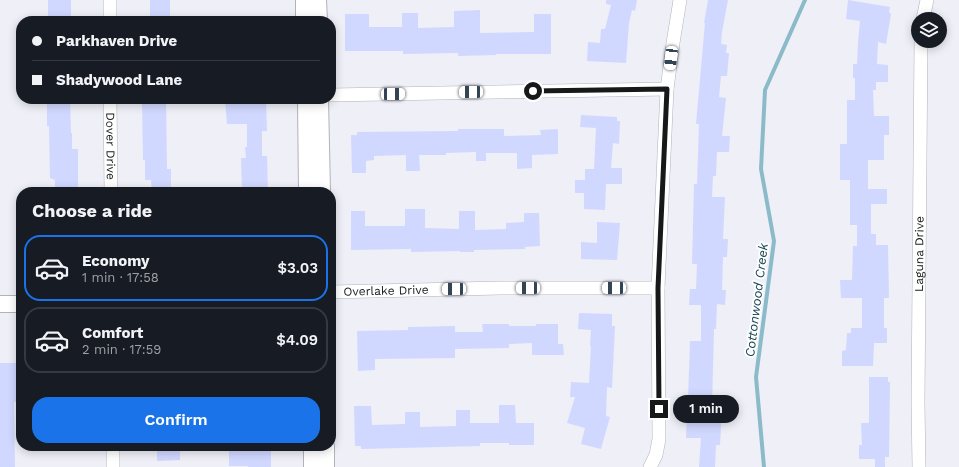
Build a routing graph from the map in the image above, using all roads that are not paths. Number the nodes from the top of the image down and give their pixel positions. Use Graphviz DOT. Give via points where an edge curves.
graph roads {
  1 [pos="110,0"];
  2 [pos="304,0"];
  3 [pos="318,0"];
  4 [pos="680,0"];
  5 [pos="927,0"];
  6 [pos="924,12"];
  7 [pos="110,16"];
  8 [pos="304,16"];
  9 [pos="318,16"];
  10 [pos="921,48"];
  11 [pos="667,89"];
  12 [pos="336,96"];
  13 [pos="110,104"];
  14 [pos="306,104"];
  15 [pos="320,104"];
  16 [pos="111,187"];
  17 [pos="307,187"];
  18 [pos="322,187"];
  19 [pos="658,288"];
  20 [pos="336,292"];
  21 [pos="0,304"];
  22 [pos="16,304"];
  23 [pos="113,451"];
  24 [pos="312,451"];
  25 [pos="326,451"];
  26 [pos="113,467"];
  27 [pos="312,467"];
  28 [pos="326,467"];
  29 [pos="650,467"];
  30 [pos="919,467"];
  1 -- 7 [label="street"];
  2 -- 8 [label="street"];
  3 -- 9 [label="street"];
  4 -- 11 [label="street"];
  5 -- 6 [label="street"];
  10 -- 30 [label="street, Laguna Drive"];
  11 -- 12 [label="street"];
  11 -- 19 [label="street"];
  13 -- 16 [label="street, Dover Drive"];
  14 -- 17 [label="street"];
  15 -- 18 [label="street"];
  19 -- 20 [label="street, Overlake Drive"];
  19 -- 29 [label="street" via="659,439 656,455"];
  21 -- 22 [label="street"];
  23 -- 26 [label="street"];
  24 -- 27 [label="street"];
  25 -- 28 [label="street"];
}
